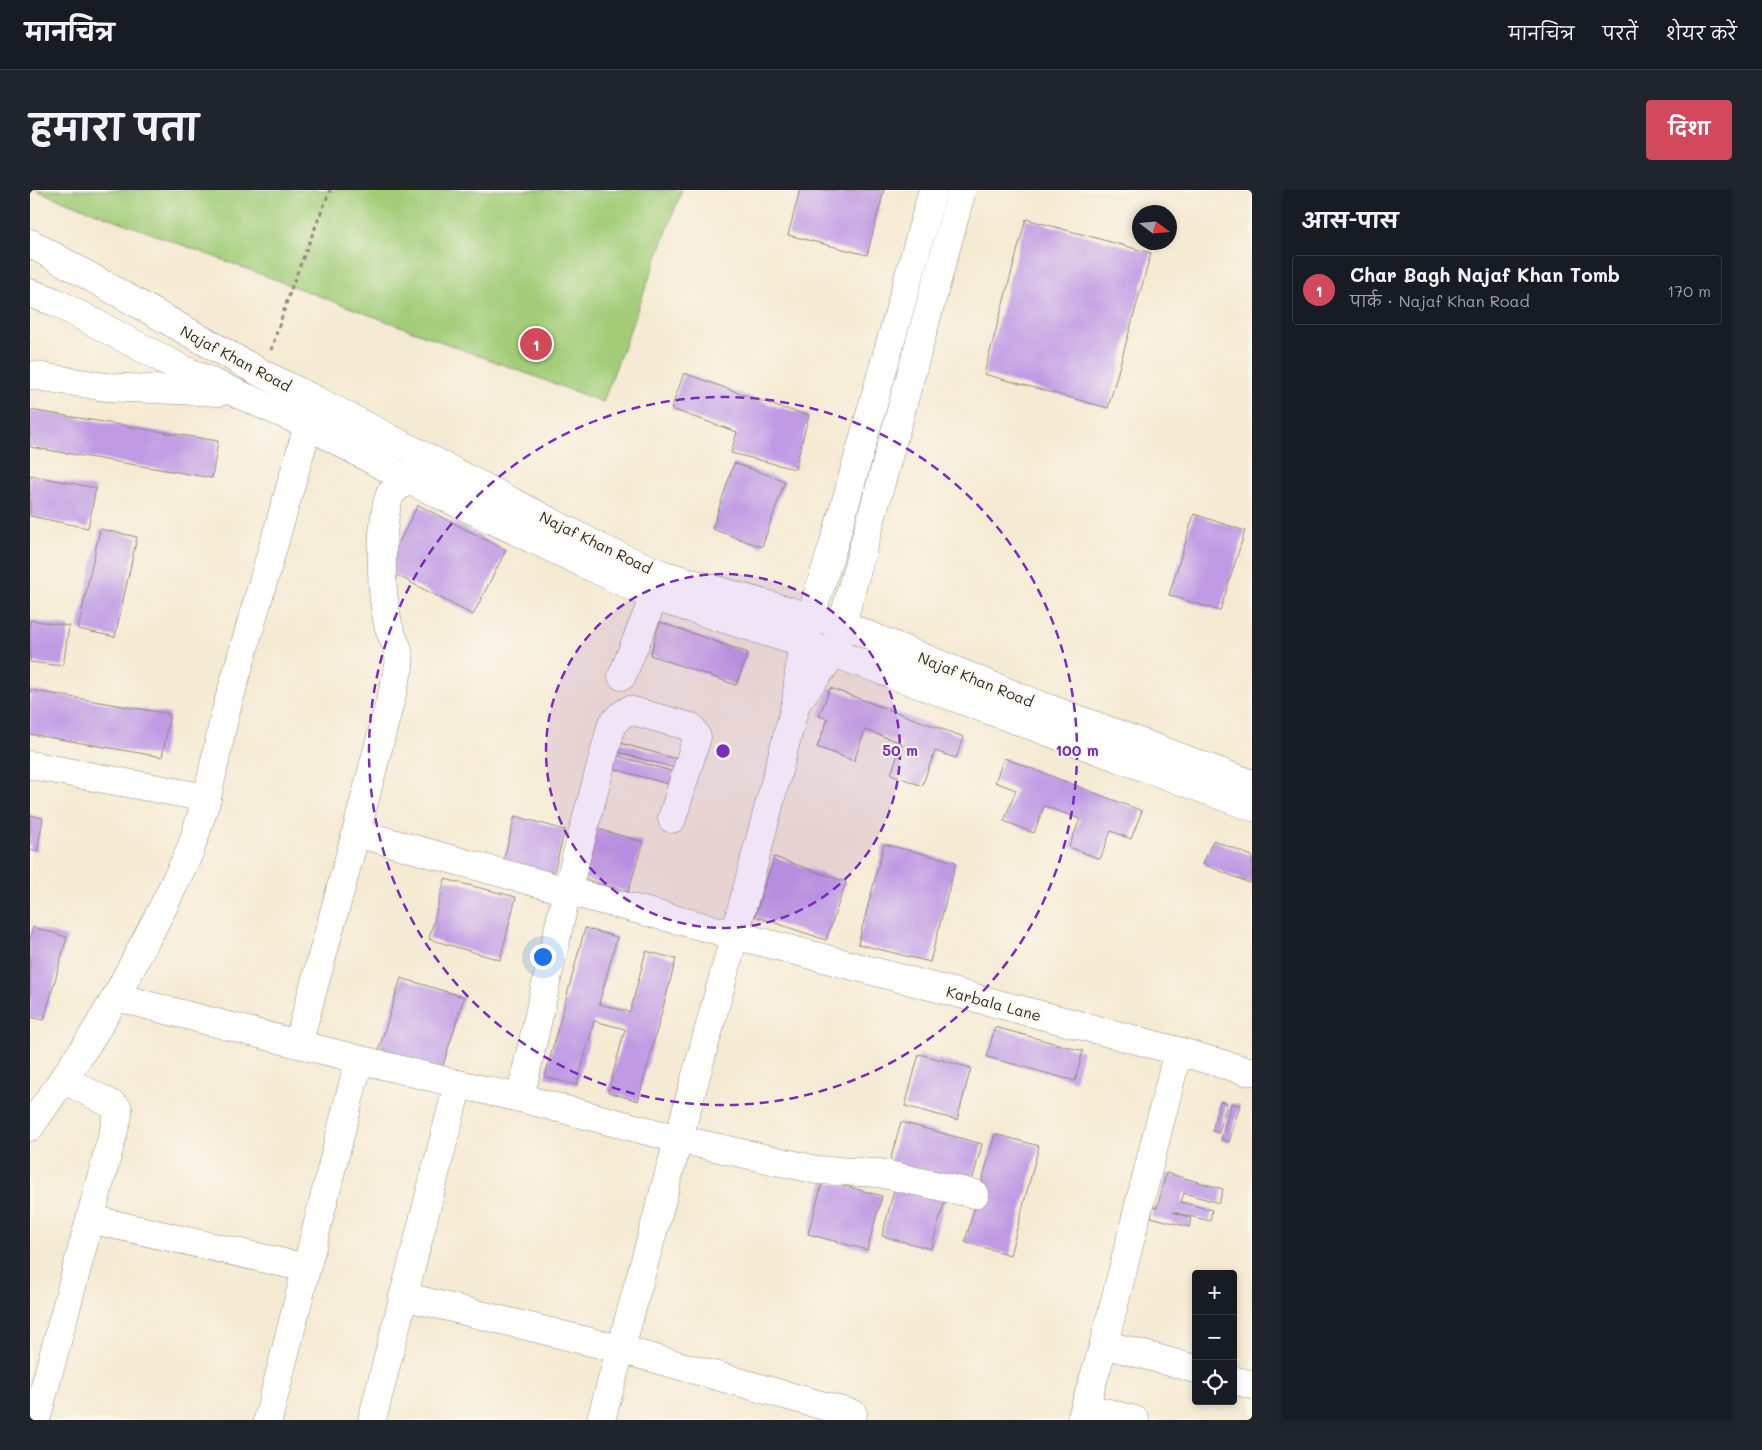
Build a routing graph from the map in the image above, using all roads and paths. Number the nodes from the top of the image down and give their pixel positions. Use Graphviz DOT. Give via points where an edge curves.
graph roads {
  1 [pos="330,190"];
  2 [pos="933,190"];
  3 [pos="962,190"];
  4 [pos="30,243"];
  5 [pos="30,293"];
  6 [pos="263,374"];
  7 [pos="30,375"];
  8 [pos="234,392"];
  9 [pos="312,412"];
  10 [pos="430,458"];
  11 [pos="407,479"];
  12 [pos="657,585"];
  13 [pos="810,617"];
  14 [pos="840,624"];
  15 [pos="802,644"];
  16 [pos="834,653"];
  17 [pos="622,676"];
  18 [pos="796,704"];
  19 [pos="30,765"];
  20 [pos="1252,784"];
  21 [pos="206,798"];
  22 [pos="1252,807"];
  23 [pos="672,819"];
  24 [pos="356,834"];
  25 [pos="567,891"];
  26 [pos="735,934"];
  27 [pos="116,997"];
  28 [pos="298,1044"];
  29 [pos="1178,1051"];
  30 [pos="360,1060"];
  31 [pos="1252,1071"];
  32 [pos="63,1079"];
  33 [pos="458,1084"];
  34 [pos="520,1098"];
  35 [pos="30,1127"];
  36 [pos="678,1139"];
  37 [pos="974,1194"];
  38 [pos="90,1219"];
  39 [pos="306,1268"];
  40 [pos="403,1296"];
  41 [pos="1104,1344"];
  42 [pos="620,1349"];
  43 [pos="1192,1368"];
  44 [pos="1237,1381"];
  45 [pos="1252,1385"];
  46 [pos="1083,1414"];
  47 [pos="859,1418"];
  48 [pos="36,1420"];
  49 [pos="268,1420"];
  50 [pos="372,1420"];
  51 [pos="601,1420"];
  52 [pos="1136,1420"];
  1 -- 6 [label="path" via="292,286"];
  2 -- 13 [label="street" via="837,533"];
  3 -- 14 [label="street"];
  4 -- 6 [label="street, Najaf Khan Road"];
  5 -- 8 [label="street" via="55,302 182,369"];
  6 -- 9 [label="street, Najaf Khan Road"];
  7 -- 8 [label="street" via="106,387"];
  8 -- 9 [label="street"];
  9 -- 10 [label="street, Najaf Khan Road"];
  9 -- 11 [label="street"];
  9 -- 21 [label="street" via="225,714"];
  10 -- 11 [label="street"];
  10 -- 12 [label="street, Najaf Khan Road" via="607,551"];
  11 -- 12 [label="street"];
  11 -- 24 [label="street" via="390,494 387,504 382,571 388,624 400,655 400,667"];
  12 -- 13 [label="street, Najaf Khan Road"];
  12 -- 15 [label="street"];
  12 -- 17 [label="street"];
  13 -- 14 [label="street, Najaf Khan Road"];
  13 -- 15 [label="street"];
  14 -- 16 [label="street"];
  14 -- 20 [label="street, Najaf Khan Road" via="1024,699"];
  15 -- 16 [label="street"];
  15 -- 18 [label="street"];
  16 -- 18 [label="street"];
  16 -- 22 [label="street"];
  18 -- 26 [label="street"];
  19 -- 21 [label="street"];
  21 -- 27 [label="street" via="190,851"];
  23 -- 25 [label="street" via="697,737 691,727 629,710 612,724"];
  24 -- 25 [label="street, Karbala Lane"];
  24 -- 28 [label="street"];
  25 -- 26 [label="street, Karbala Lane"];
  25 -- 34 [label="street"];
  26 -- 29 [label="street, Karbala Lane"];
  26 -- 36 [label="street"];
  27 -- 28 [label="street"];
  27 -- 32 [label="street"];
  28 -- 30 [label="street"];
  29 -- 31 [label="street, Karbala Lane"];
  29 -- 41 [label="street"];
  30 -- 33 [label="street"];
  30 -- 39 [label="street"];
  32 -- 35 [label="street"];
  32 -- 38 [label="street" via="118,1109"];
  33 -- 34 [label="street"];
  33 -- 40 [label="street"];
  34 -- 36 [label="street"];
  36 -- 37 [label="street" via="816,1170 879,1173"];
  36 -- 42 [label="street"];
  38 -- 39 [label="street"];
  38 -- 48 [label="street"];
  39 -- 49 [label="street"];
  40 -- 42 [label="street"];
  40 -- 50 [label="street"];
  41 -- 43 [label="street"];
  41 -- 46 [label="street"];
  42 -- 47 [label="street"];
  42 -- 51 [label="street"];
  44 -- 45 [label="street"];
  46 -- 52 [label="street"];
}
